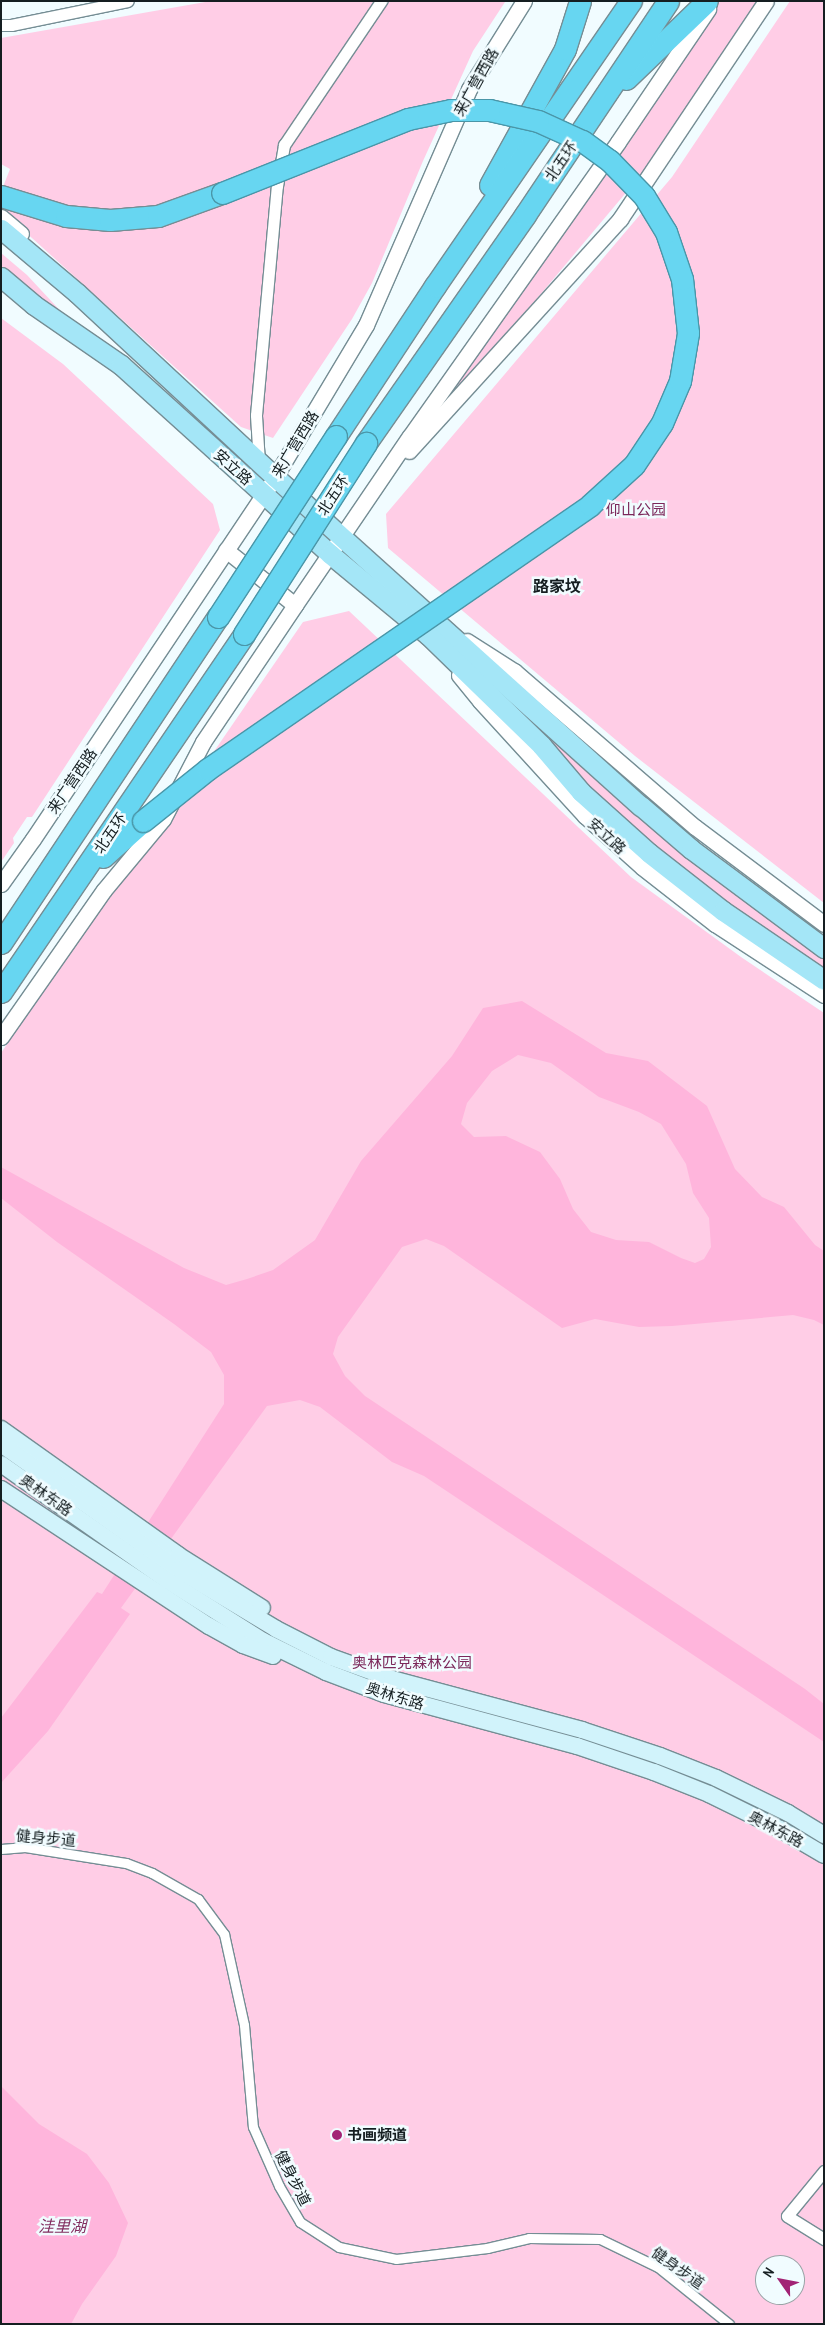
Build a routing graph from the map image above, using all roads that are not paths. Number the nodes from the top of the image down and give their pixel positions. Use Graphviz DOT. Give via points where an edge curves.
graph roads {
  1 [pos="128,1"];
  2 [pos="381,1"];
  3 [pos="524,1"];
  4 [pos="580,1"];
  5 [pos="631,1"];
  6 [pos="668,1"];
  7 [pos="707,1"];
  8 [pos="713,1"];
  9 [pos="766,1"];
  10 [pos="1,25"];
  11 [pos="597,106"];
  12 [pos="1,196"];
  13 [pos="1,217"];
  14 [pos="1,229"];
  15 [pos="1,277"];
  16 [pos="1,286"];
  17 [pos="435,286"];
  18 [pos="77,293"];
  19 [pos="34,305"];
  20 [pos="259,462"];
  21 [pos="275,477"];
  22 [pos="371,493"];
  23 [pos="263,494"];
  24 [pos="342,536"];
  25 [pos="226,550"];
  26 [pos="330,554"];
  27 [pos="295,605"];
  28 [pos="433,629"];
  29 [pos="1,884"];
  30 [pos="69,894"];
  31 [pos="824,924"];
  32 [pos="1,943"];
  33 [pos="824,948"];
  34 [pos="824,980"];
  35 [pos="1,992"];
  36 [pos="824,995"];
  37 [pos="1,1036"];
  38 [pos="1,1429"];
  39 [pos="1,1444"];
  40 [pos="1,1464"];
  41 [pos="1,1488"];
  42 [pos="175,1569"];
  43 [pos="328,1664"];
  44 [pos="824,1835"];
  45 [pos="1,1849"];
  46 [pos="824,1855"];
  47 [pos="824,2171"];
  48 [pos="824,2239"];
  49 [pos="729,2324"];
  1 -- 10 [label="street"];
  2 -- 20 [label="street" via="284,145 276,186 256,415"];
  3 -- 21 [label="street, 来广营西路" via="469,88 366,325"];
  4 -- 17 [label="highway" via="565,48"];
  5 -- 17 [label="highway, 北五环"];
  6 -- 11 [label="highway, 北五环"];
  7 -- 11 [label="highway"];
  8 -- 22 [label="street"];
  9 -- 22 [label="street" via="620,220"];
  11 -- 30 [label="highway, 北五环, bridge" via="366,443 244,634"];
  12 -- 30 [label="highway, bridge" via="66,216 110,220 158,216 408,119 451,110 490,110 538,121 589,146 610,161 644,196 666,232 682,279 688,333 680,381 662,423 634,465 590,505 208,769 143,821"];
  13 -- 18 [label="street, 安立路"];
  14 -- 18 [label="main road, 安立路"];
  15 -- 19 [label="main road, 安立路"];
  16 -- 19 [label="street, 安立路"];
  17 -- 32 [label="highway, 北五环, bridge"];
  18 -- 20 [label="main road, 安立路"];
  19 -- 23 [label="main road, 安立路" via="121,365"];
  20 -- 21 [label="main road, 安立路"];
  21 -- 23 [label="street, 来广营西路"];
  21 -- 24 [label="main road, 安立路"];
  22 -- 24 [label="street"];
  23 -- 25 [label="street, 来广营西路"];
  23 -- 26 [label="main road, 安立路"];
  24 -- 26 [label="street"];
  24 -- 28 [label="main road, 安立路"];
  25 -- 27 [label="street"];
  25 -- 29 [label="street, 来广营西路"];
  26 -- 27 [label="street"];
  26 -- 28 [label="main road, 安立路"];
  27 -- 37 [label="street" via="203,742 163,819 104,890"];
  28 -- 31 [label="street, 安立路" via="514,671 695,827"];
  28 -- 33 [label="main road, 安立路" via="691,849"];
  28 -- 34 [label="main road, 安立路" via="581,792 723,911"];
  28 -- 36 [label="street, 安立路" via="480,701 585,816 642,867 715,924"];
  30 -- 35 [label="highway, 北五环"];
  38 -- 42 [label="main road" via="140,1529"];
  39 -- 42 [label="main road, 奥林东路"];
  40 -- 42 [label="main road, 奥林东路"];
  41 -- 43 [label="main road" via="152,1590 243,1645"];
  42 -- 43 [label="main road" via="281,1620"];
  42 -- 43 [label="main road, 奥林东路" via="263,1641"];
  43 -- 44 [label="main road, 奥林东路" via="582,1730 660,1756 716,1778 788,1813"];
  43 -- 46 [label="main road, 奥林东路" via="384,1694 577,1746 654,1772 771,1824"];
  45 -- 49 [label="street, 健身步道" via="25,1848 126,1863 198,1898 224,1934 244,2025 253,2127 279,2186 300,2222 339,2247 396,2259 487,2248 530,2238 600,2239 658,2267"];
  47 -- 48 [label="street" via="787,2216"];
}
